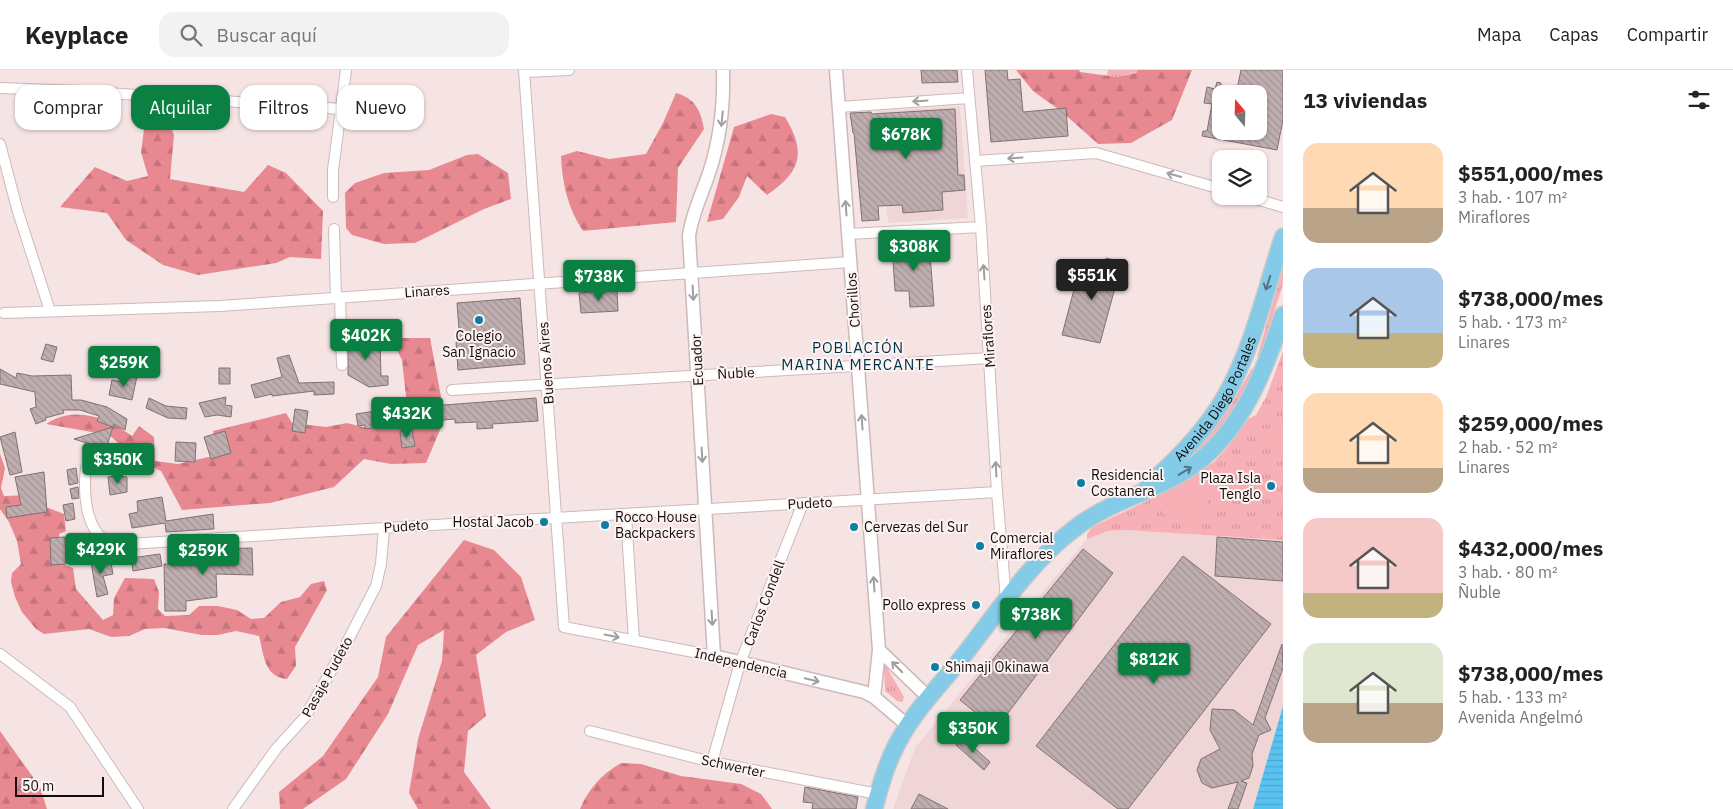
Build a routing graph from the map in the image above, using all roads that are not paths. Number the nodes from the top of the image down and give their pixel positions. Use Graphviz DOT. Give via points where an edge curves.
graph roads {
  1 [pos="346,70"];
  2 [pos="569,70"];
  3 [pos="723,70"];
  4 [pos="836,70"];
  5 [pos="966,70"];
  6 [pos="524,71"];
  7 [pos="344,85"];
  8 [pos="0,88"];
  9 [pos="969,98"];
  10 [pos="839,107"];
  11 [pos="337,109"];
  12 [pos="339,130"];
  13 [pos="0,144"];
  14 [pos="975,161"];
  15 [pos="1212,186"];
  16 [pos="333,197"];
  17 [pos="1267,202"];
  18 [pos="1283,207"];
  19 [pos="981,227"];
  20 [pos="334,229"];
  21 [pos="848,234"];
  22 [pos="1283,236"];
  23 [pos="850,262"];
  24 [pos="692,273"];
  25 [pos="540,284"];
  26 [pos="338,298"];
  27 [pos="50,311"];
  28 [pos="4,314"];
  29 [pos="1283,315"];
  30 [pos="1243,357"];
  31 [pos="990,358"];
  32 [pos="1266,364"];
  33 [pos="342,365"];
  34 [pos="858,366"];
  35 [pos="698,376"];
  36 [pos="548,385"];
  37 [pos="452,390"];
  38 [pos="86,468"];
  39 [pos="1141,491"];
  40 [pos="997,492"];
  41 [pos="868,500"];
  42 [pos="803,503"];
  43 [pos="705,509"];
  44 [pos="626,515"];
  45 [pos="556,517"];
  46 [pos="384,528"];
  47 [pos="1006,602"];
  48 [pos="564,627"];
  49 [pos="634,640"];
  50 [pos="879,650"];
  51 [pos="0,654"];
  52 [pos="714,656"];
  53 [pos="740,663"];
  54 [pos="874,697"];
  55 [pos="929,698"];
  56 [pos="908,725"];
  57 [pos="590,731"];
  58 [pos="712,762"];
  59 [pos="876,802"];
  60 [pos="138,809"];
  61 [pos="233,809"];
  1 -- 7 [label="street"];
  2 -- 6 [label="street"];
  3 -- 24 [label="street, Ecuador, one-way" via="722,125 689,236"];
  4 -- 10 [label="street, Chorillos"];
  5 -- 9 [label="street, Miraflores"];
  6 -- 25 [label="street, Buenos Aires"];
  8 -- 11 [label="street"];
  9 -- 10 [label="street, one-way"];
  9 -- 14 [label="street, Miraflores"];
  21 -- 10 [label="street, Chorillos, one-way"];
  12 -- 16 [label="street"];
  13 -- 27 [label="street"];
  15 -- 14 [label="street, one-way" via="1096,153"];
  14 -- 19 [label="street, Miraflores"];
  17 -- 18 [label="street"];
  19 -- 21 [label="street"];
  31 -- 19 [label="street, Miraflores, one-way"];
  20 -- 26 [label="street"];
  21 -- 23 [label="street, Chorillos"];
  22 -- 30 [label="main road, Avenida Diego Portales, one-way"];
  23 -- 24 [label="street, Linares"];
  23 -- 34 [label="street, Chorillos"];
  24 -- 25 [label="street, Linares"];
  24 -- 35 [label="street, Ecuador, one-way"];
  25 -- 26 [label="street, Linares"];
  25 -- 36 [label="street, Buenos Aires"];
  26 -- 27 [label="street, Linares" via="220,306"];
  26 -- 33 [label="street"];
  27 -- 28 [label="street, Linares"];
  29 -- 32 [label="main road, Avenida Diego Portales"];
  30 -- 32 [label="main road"];
  30 -- 39 [label="main road, Avenida Diego Portales" via="1214,412 1183,450"];
  31 -- 34 [label="street, Ñuble"];
  40 -- 31 [label="street, Miraflores, one-way"];
  39 -- 32 [label="main road, Avenida Diego Portales, one-way" via="1183,472 1213,449 1242,412"];
  34 -- 35 [label="street, Ñuble"];
  41 -- 34 [label="street, Chorillos, one-way"];
  35 -- 36 [label="street, Ñuble"];
  35 -- 43 [label="street, Ecuador, one-way"];
  36 -- 37 [label="street, Ñuble"];
  36 -- 45 [label="street, Buenos Aires"];
  38 -- 46 [label="street, Pudeto" via="84,487 88,512 102,538 114,545"];
  39 -- 47 [label="main road" via="1096,514 1067,534"];
  40 -- 41 [label="street, Pudeto"];
  40 -- 47 [label="street, Miraflores"];
  41 -- 42 [label="street, Pudeto"];
  50 -- 41 [label="street, Chorillos, one-way"];
  42 -- 43 [label="street, Pudeto"];
  42 -- 53 [label="street, Carlos Condell"];
  43 -- 44 [label="street, Pudeto"];
  43 -- 52 [label="street, Ecuador, one-way"];
  44 -- 45 [label="street, Pudeto"];
  44 -- 49 [label="street"];
  45 -- 46 [label="street, Pudeto"];
  45 -- 48 [label="street, Buenos Aires"];
  46 -- 61 [label="street, Pasaje Pudeto" via="376,586 345,646 302,722 276,750"];
  47 -- 55 [label="main road"];
  48 -- 49 [label="street, Independencia, one-way"];
  49 -- 52 [label="street, Independencia"];
  50 -- 54 [label="street, Chorillos"];
  55 -- 50 [label="street, one-way"];
  51 -- 60 [label="street" via="70,707"];
  52 -- 53 [label="street, Independencia"];
  53 -- 54 [label="street, Independencia, one-way"];
  53 -- 58 [label="street, Carlos Condell"];
  54 -- 56 [label="street, Independencia"];
  55 -- 56 [label="main road"];
  56 -- 59 [label="main road" via="888,762"];
  57 -- 58 [label="street, Schwerter"];
  58 -- 59 [label="street, Schwerter"];
}
